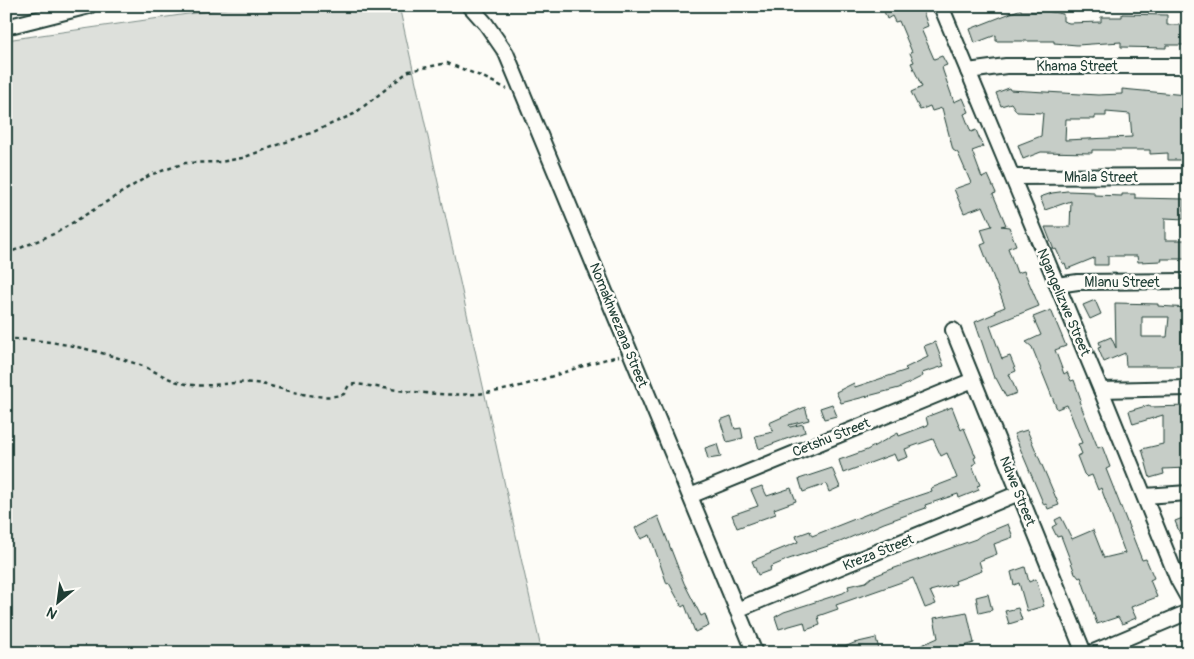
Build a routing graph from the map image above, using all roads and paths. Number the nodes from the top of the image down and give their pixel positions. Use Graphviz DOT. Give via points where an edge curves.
graph roads {
  1 [pos="90,6"];
  2 [pos="470,6"];
  3 [pos="941,6"];
  4 [pos="6,27"];
  5 [pos="1188,66"];
  6 [pos="968,71"];
  7 [pos="526,99"];
  8 [pos="1188,176"];
  9 [pos="1013,177"];
  10 [pos="6,254"];
  11 [pos="1188,281"];
  12 [pos="1057,285"];
  13 [pos="953,330"];
  14 [pos="6,339"];
  15 [pos="631,354"];
  16 [pos="973,380"];
  17 [pos="1188,388"];
  18 [pos="1101,390"];
  19 [pos="1019,493"];
  20 [pos="1188,493"];
  21 [pos="690,496"];
  22 [pos="1145,496"];
  23 [pos="1188,598"];
  24 [pos="737,610"];
  25 [pos="1188,612"];
  26 [pos="755,653"];
  27 [pos="1084,653"];
  28 [pos="1090,653"];
  1 -- 4 [label="street"];
  2 -- 7 [label="street, Nomakhwezana Street" via="506,53"];
  3 -- 6 [label="street, Ngangelizwe Street"];
  5 -- 6 [label="street, Khama Street" via="1006,66"];
  6 -- 9 [label="street, Ngangelizwe Street"];
  7 -- 10 [label="path" via="447,63 409,71 354,114 242,158 185,163 150,175 56,233"];
  7 -- 15 [label="street, Nomakhwezana Street"];
  8 -- 9 [label="street, Mhala Street"];
  9 -- 12 [label="street, Ngangelizwe Street"];
  11 -- 12 [label="street, Mlanu Street"];
  12 -- 18 [label="street, Ngangelizwe Street"];
  13 -- 16 [label="street, Ndwe Street"];
  14 -- 15 [label="path" via="90,348 183,383 206,387 229,382 259,384 336,397 344,394 349,385 356,384 453,395 487,392 547,379"];
  15 -- 21 [label="street, Nomakhwezana Street"];
  16 -- 19 [label="street, Ndwe Street"];
  16 -- 21 [label="street, Cetshu Street"];
  17 -- 18 [label="street"];
  18 -- 22 [label="street, Ngangelizwe Street"];
  19 -- 24 [label="street, Kreza Street"];
  19 -- 27 [label="street, Ndwe Street"];
  20 -- 22 [label="street"];
  21 -- 24 [label="street, Nomakhwezana Street"];
  22 -- 23 [label="street, Ngangelizwe Street"];
  24 -- 26 [label="street, Nomakhwezana Street"];
  25 -- 28 [label="street"];
}
